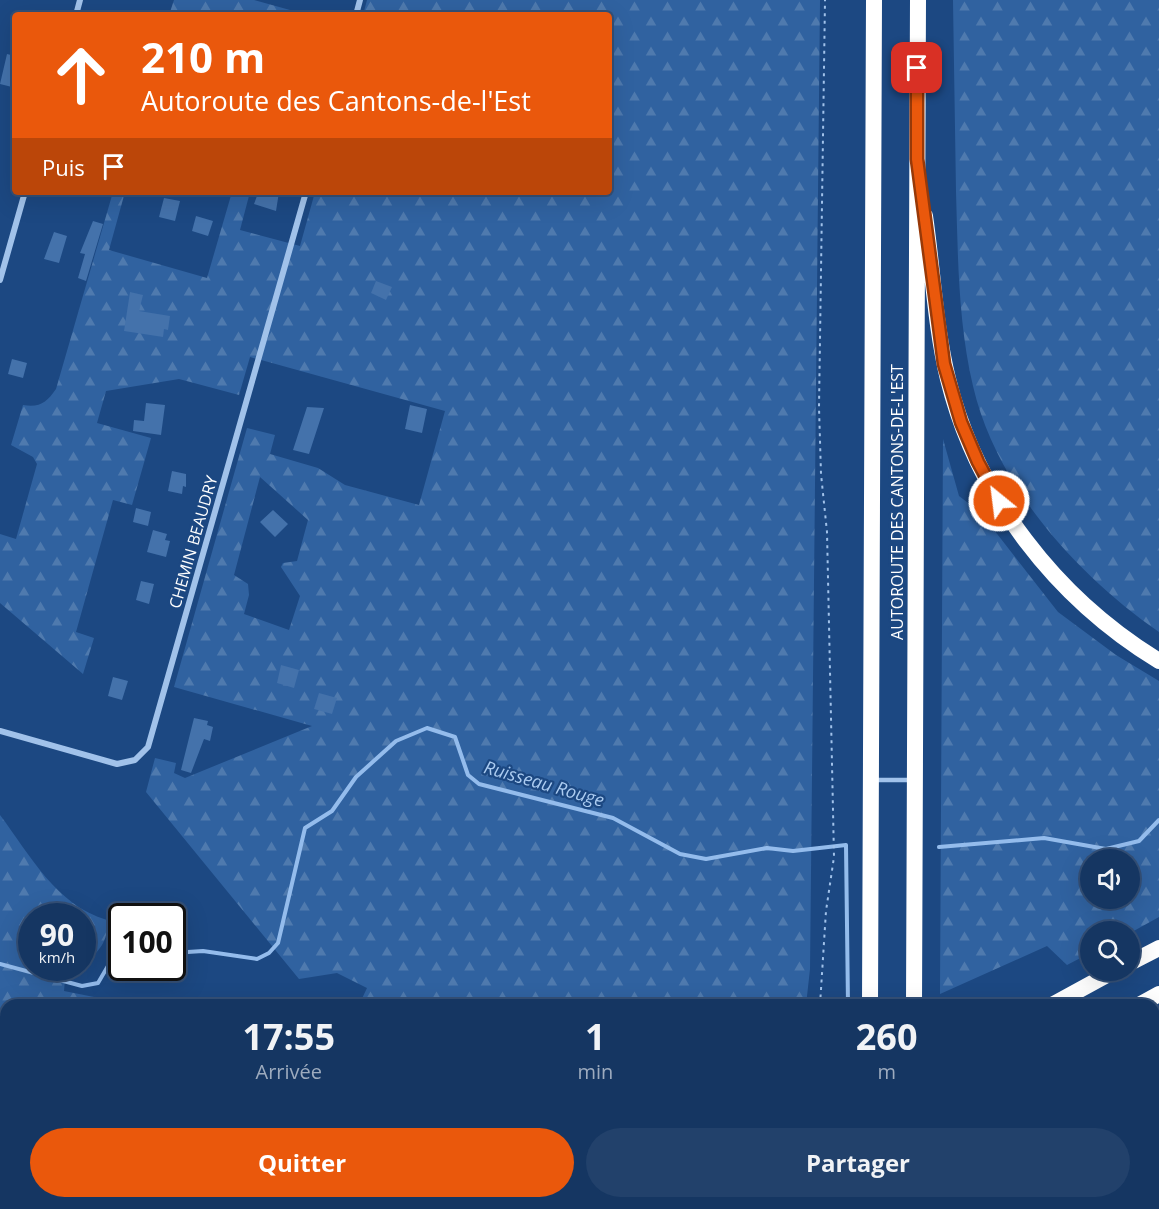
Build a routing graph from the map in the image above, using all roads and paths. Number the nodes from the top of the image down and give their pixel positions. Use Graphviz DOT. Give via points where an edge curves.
graph roads {
  1 [pos="825,0"];
  2 [pos="874,0"];
  3 [pos="918,0"];
  4 [pos="917,159"];
  5 [pos="24,195"];
  6 [pos="305,195"];
  7 [pos="0,280"];
  8 [pos="1159,661"];
  9 [pos="0,731"];
  10 [pos="871,780"];
  11 [pos="914,780"];
  12 [pos="1159,948"];
  13 [pos="1140,958"];
  14 [pos="1096,981"];
  15 [pos="820,999"];
  16 [pos="870,999"];
  17 [pos="914,999"];
  18 [pos="1063,999"];
  1 -- 15 [label="path" via="819,407 827,532 834,857"];
  2 -- 10 [label="highway, AUTOROUTE DES CANTONS-DE-L'EST"];
  3 -- 4 [label="highway, AUTOROUTE DES CANTONS-DE-L'EST"];
  4 -- 8 [label="highway" via="944,364 978,462 1016,528 1053,574 1109,627"];
  4 -- 11 [label="highway, AUTOROUTE DES CANTONS-DE-L'EST"];
  5 -- 7 [label="street"];
  6 -- 9 [label="street, CHEMIN BEAUDRY" via="148,747 135,760 117,764"];
  10 -- 11 [label="lane"];
  10 -- 16 [label="highway, AUTOROUTE DES CANTONS-DE-L'EST"];
  11 -- 17 [label="highway, AUTOROUTE DES CANTONS-DE-L'EST"];
  12 -- 13 [label="highway"];
  14 -- 18 [label="highway"];
}
